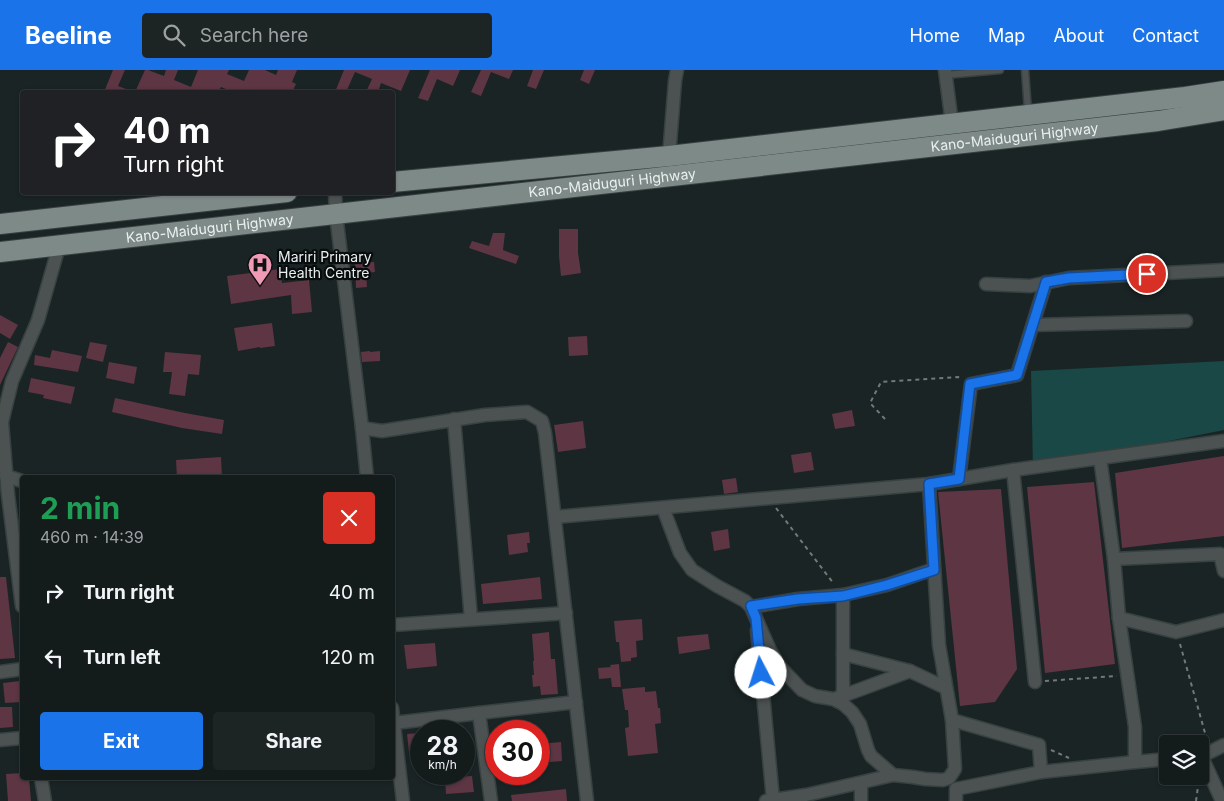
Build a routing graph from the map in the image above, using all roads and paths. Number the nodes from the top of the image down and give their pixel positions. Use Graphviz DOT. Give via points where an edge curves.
graph roads {
  1 [pos="677,70"];
  2 [pos="1000,70"];
  3 [pos="1025,70"];
  4 [pos="946,72"];
  5 [pos="1224,91"];
  6 [pos="1224,110"];
  7 [pos="1028,115"];
  8 [pos="952,124"];
  9 [pos="669,156"];
  10 [pos="395,182"];
  11 [pos="260,195"];
  12 [pos="335,195"];
  13 [pos="336,214"];
  14 [pos="0,224"];
  15 [pos="59,246"];
  16 [pos="0,252"];
  17 [pos="1224,270"];
  18 [pos="1046,282"];
  19 [pos="986,284"];
  20 [pos="1186,320"];
  21 [pos="1033,325"];
  22 [pos="970,384"];
  23 [pos="454,419"];
  24 [pos="884,419"];
  25 [pos="362,428"];
  26 [pos="1224,441"];
  27 [pos="1100,458"];
  28 [pos="1013,470"];
  29 [pos="366,475"];
  30 [pos="6,476"];
  31 [pos="959,479"];
  32 [pos="20,480"];
  33 [pos="929,484"];
  34 [pos="768,499"];
  35 [pos="663,508"];
  36 [pos="555,517"];
  37 [pos="1114,559"];
  38 [pos="934,570"];
  39 [pos="1224,571"];
  40 [pos="20,590"];
  41 [pos="843,596"];
  42 [pos="753,612"];
  43 [pos="566,613"];
  44 [pos="1120,618"];
  45 [pos="471,619"];
  46 [pos="1224,620"];
  47 [pos="395,625"];
  48 [pos="1176,632"];
  49 [pos="843,654"];
  50 [pos="20,669"];
  51 [pos="910,671"];
  52 [pos="0,672"];
  53 [pos="1127,675"];
  54 [pos="1035,682"];
  55 [pos="946,688"];
  56 [pos="840,700"];
  57 [pos="576,702"];
  58 [pos="479,713"];
  59 [pos="952,720"];
  60 [pos="395,723"];
  61 [pos="395,732"];
  62 [pos="1199,735"];
  63 [pos="20,738"];
  64 [pos="0,740"];
  65 [pos="1224,744"];
  66 [pos="1039,745"];
  67 [pos="1209,752"];
  68 [pos="1159,760"];
  69 [pos="1135,762"];
  70 [pos="1090,767"];
  71 [pos="1209,768"];
  72 [pos="1041,772"];
  73 [pos="893,775"];
  74 [pos="949,778"];
  75 [pos="41,780"];
  76 [pos="860,783"];
  77 [pos="1198,785"];
  78 [pos="956,795"];
  79 [pos="769,800"];
  80 [pos="45,801"];
  81 [pos="403,801"];
  82 [pos="492,801"];
  83 [pos="587,801"];
  84 [pos="861,801"];
  85 [pos="964,801"];
  86 [pos="1196,801"];
  87 [pos="1222,801"];
  1 -- 9 [label="street"];
  2 -- 4 [label="lane"];
  3 -- 7 [label="lane"];
  4 -- 8 [label="street"];
  5 -- 7 [label="highway, Kano-Maiduguri Highway"];
  6 -- 13 [label="highway, Kano-Maiduguri Highway" via="1158,121"];
  7 -- 8 [label="highway, Kano-Maiduguri Highway"];
  8 -- 9 [label="highway, Kano-Maiduguri Highway"];
  9 -- 10 [label="highway, Kano-Maiduguri Highway"];
  11 -- 14 [label="highway, Kano-Maiduguri Highway"];
  12 -- 13 [label="street"];
  13 -- 15 [label="highway, Kano-Maiduguri Highway"];
  13 -- 25 [label="street"];
  15 -- 16 [label="highway, Kano-Maiduguri Highway"];
  15 -- 30 [label="street" via="38,320 12,381 2,422"];
  17 -- 18 [label="street"];
  18 -- 19 [label="street" via="1030,286"];
  18 -- 21 [label="street"];
  20 -- 21 [label="street"];
  21 -- 22 [label="street" via="1017,375"];
  22 -- 24 [label="path" via="958,377 881,382 870,403"];
  22 -- 31 [label="street"];
  23 -- 25 [label="street" via="382,431"];
  23 -- 36 [label="street" via="527,412 542,421"];
  23 -- 45 [label="street"];
  25 -- 29 [label="street"];
  26 -- 27 [label="street"];
  27 -- 28 [label="street"];
  27 -- 37 [label="street"];
  28 -- 31 [label="street"];
  28 -- 54 [label="street"];
  30 -- 32 [label="street"];
  30 -- 40 [label="street"];
  31 -- 33 [label="street"];
  33 -- 34 [label="street"];
  33 -- 38 [label="street"];
  34 -- 35 [label="street"];
  34 -- 41 [label="path"];
  35 -- 36 [label="street"];
  35 -- 42 [label="street" via="680,553 692,570 746,601"];
  36 -- 43 [label="street"];
  37 -- 39 [label="street" via="1220,554"];
  37 -- 44 [label="street"];
  38 -- 41 [label="street"];
  38 -- 55 [label="street" via="939,645"];
  41 -- 42 [label="street" via="798,599"];
  41 -- 49 [label="street"];
  42 -- 56 [label="street" via="780,668 802,690"];
  42 -- 79 [label="street"];
  43 -- 45 [label="street"];
  43 -- 57 [label="street"];
  44 -- 48 [label="street"];
  44 -- 53 [label="street"];
  45 -- 47 [label="street"];
  46 -- 48 [label="street"];
  48 -- 62 [label="path"];
  49 -- 51 [label="street"];
  49 -- 56 [label="street"];
  50 -- 52 [label="street"];
  51 -- 55 [label="street"];
  51 -- 56 [label="street"];
  53 -- 54 [label="path"];
  53 -- 69 [label="street" via="1135,727"];
  55 -- 59 [label="street"];
  56 -- 73 [label="street" via="860,724 871,756"];
  57 -- 58 [label="street"];
  57 -- 83 [label="street"];
  58 -- 60 [label="street"];
  58 -- 82 [label="street"];
  59 -- 66 [label="street"];
  59 -- 74 [label="street" via="954,769"];
  61 -- 81 [label="street"];
  63 -- 64 [label="street"];
  65 -- 67 [label="street"];
  66 -- 70 [label="path"];
  66 -- 72 [label="street"];
  68 -- 69 [label="street"];
  69 -- 70 [label="street"];
  70 -- 72 [label="street"];
  71 -- 87 [label="street"];
  72 -- 78 [label="street"];
  73 -- 74 [label="street"];
  73 -- 76 [label="street"];
  74 -- 78 [label="street"];
  75 -- 80 [label="street"];
  76 -- 79 [label="street"];
  76 -- 84 [label="street"];
  77 -- 86 [label="path"];
  78 -- 85 [label="street"];
}
